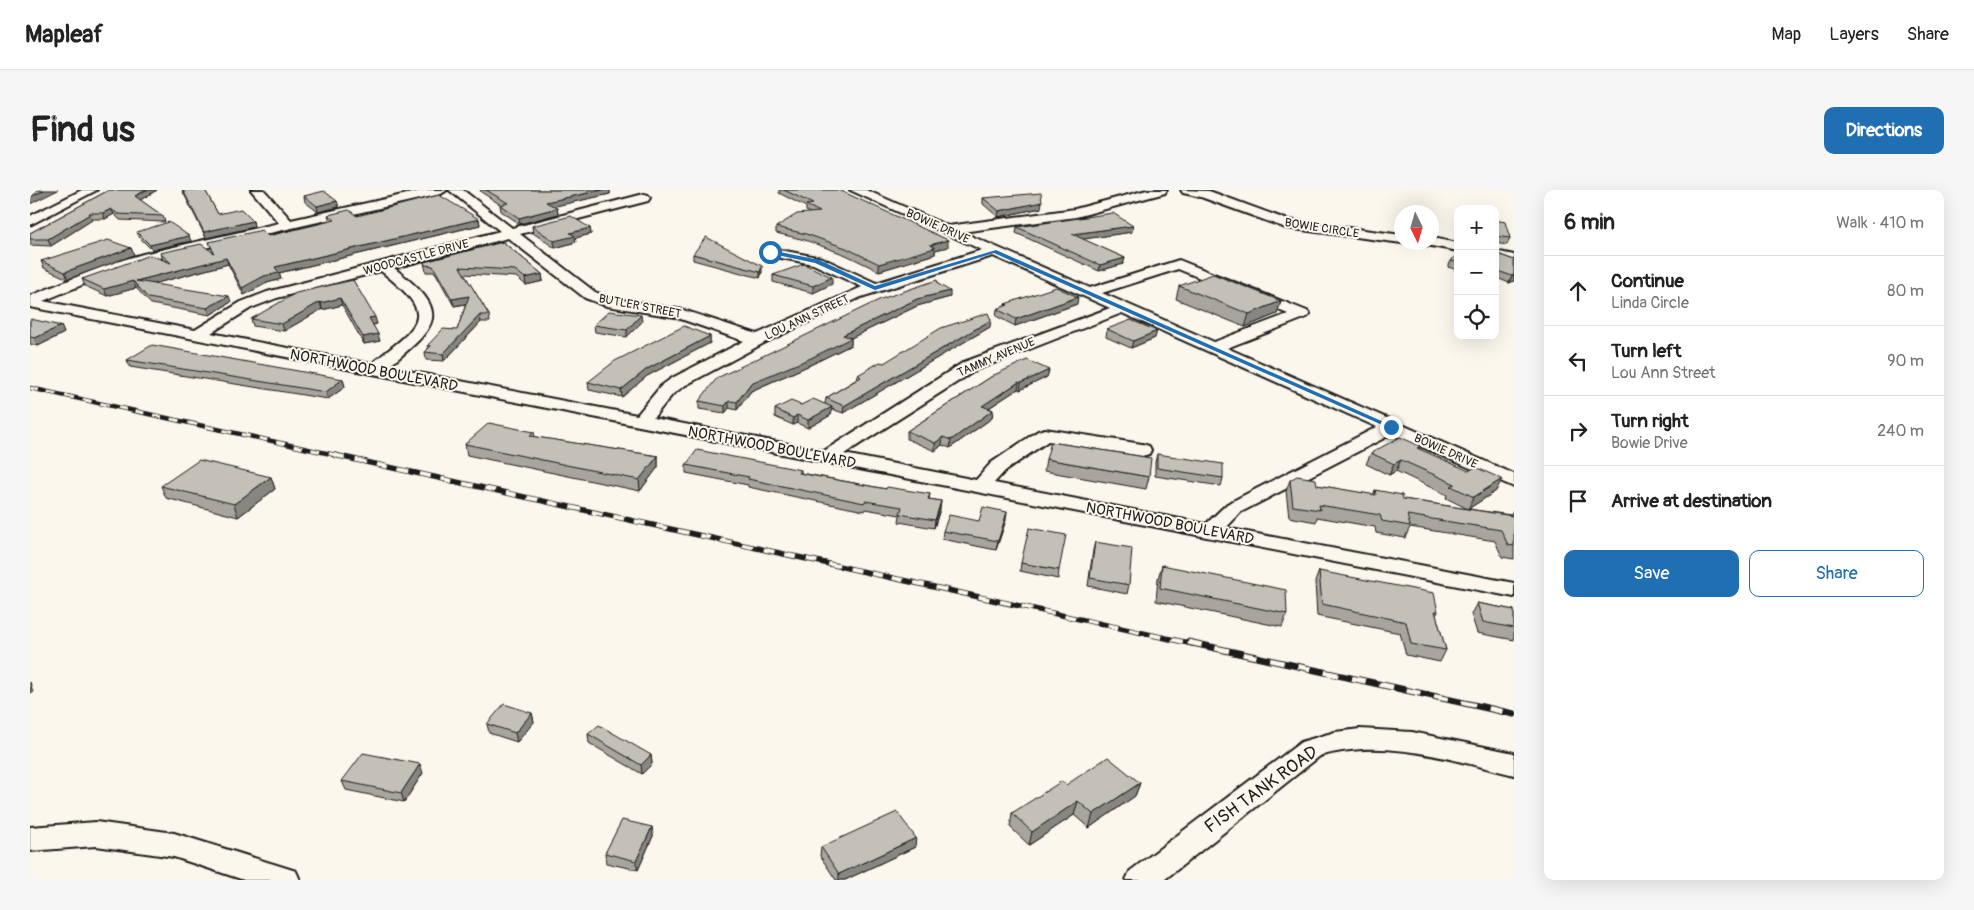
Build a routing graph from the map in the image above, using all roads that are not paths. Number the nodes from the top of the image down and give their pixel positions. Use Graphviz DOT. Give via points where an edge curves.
graph roads {
  1 [pos="91,190"];
  2 [pos="257,190"];
  3 [pos="441,190"];
  4 [pos="455,190"];
  5 [pos="856,190"];
  6 [pos="1160,190"];
  7 [pos="1187,190"];
  8 [pos="644,198"];
  9 [pos="30,221"];
  10 [pos="288,225"];
  11 [pos="947,230"];
  12 [pos="509,232"];
  13 [pos="1394,238"];
  14 [pos="1439,243"];
  15 [pos="1454,246"];
  16 [pos="994,251"];
  17 [pos="770,252"];
  18 [pos="1499,256"];
  19 [pos="1514,259"];
  20 [pos="383,266"];
  21 [pos="875,288"];
  22 [pos="1089,293"];
  23 [pos="30,302"];
  24 [pos="1123,308"];
  25 [pos="196,336"];
  26 [pos="758,340"];
  27 [pos="1213,348"];
  28 [pos="374,370"];
  29 [pos="641,421"];
  30 [pos="1391,427"];
  31 [pos="1142,450"];
  32 [pos="827,457"];
  33 [pos="1514,481"];
  34 [pos="980,487"];
  35 [pos="1211,531"];
  36 [pos="1514,590"];
  37 [pos="1514,764"];
  38 [pos="30,839"];
  39 [pos="285,880"];
  40 [pos="1140,880"];
  1 -- 9 [label="street"];
  2 -- 10 [label="street"];
  3 -- 10 [label="street"];
  4 -- 12 [label="street, BUTLER STREET"];
  5 -- 11 [label="street, BOWIE DRIVE"];
  6 -- 11 [label="street" via="1076,213"];
  7 -- 13 [label="street, BOWIE CIRCLE" via="1286,224"];
  8 -- 12 [label="street, WOODCASTLE DRIVE"];
  10 -- 23 [label="street" via="129,262"];
  11 -- 16 [label="street, BOWIE DRIVE"];
  12 -- 20 [label="street, WOODCASTLE DRIVE"];
  12 -- 26 [label="street, BUTLER STREET" via="590,296 607,302 678,312"];
  14 -- 15 [label="street"];
  16 -- 21 [label="street, LOU ANN STREET"];
  16 -- 22 [label="street, BOWIE DRIVE"];
  17 -- 21 [label="street" via="817,261"];
  18 -- 19 [label="street"];
  20 -- 25 [label="street, WOODCASTLE DRIVE" via="254,302 230,313"];
  20 -- 28 [label="street" via="420,297 426,311 417,335"];
  21 -- 26 [label="street, LOU ANN STREET"];
  22 -- 24 [label="street, BOWIE DRIVE"];
  22 -- 27 [label="street" via="1179,264 1302,314"];
  23 -- 25 [label="street, NORTHWOOD BOULEVARD"];
  24 -- 27 [label="street, BOWIE DRIVE"];
  24 -- 32 [label="street, TAMMY AVENUE" via="970,366"];
  25 -- 28 [label="street, NORTHWOOD BOULEVARD"];
  26 -- 29 [label="street, LOU ANN STREET" via="678,382"];
  27 -- 30 [label="street, BOWIE DRIVE"];
  28 -- 29 [label="street, NORTHWOOD BOULEVARD"];
  29 -- 32 [label="street, NORTHWOOD BOULEVARD"];
  30 -- 33 [label="street, BOWIE DRIVE"];
  30 -- 35 [label="street" via="1234,508"];
  31 -- 34 [label="street" via="1045,435 998,467"];
  32 -- 34 [label="street, NORTHWOOD BOULEVARD"];
  34 -- 35 [label="street, NORTHWOOD BOULEVARD"];
  35 -- 36 [label="street, NORTHWOOD BOULEVARD"];
  37 -- 40 [label="street, FISH TANK ROAD" via="1432,745 1394,740 1328,742 1311,749"];
  38 -- 39 [label="street" via="96,834 174,845"];
}
